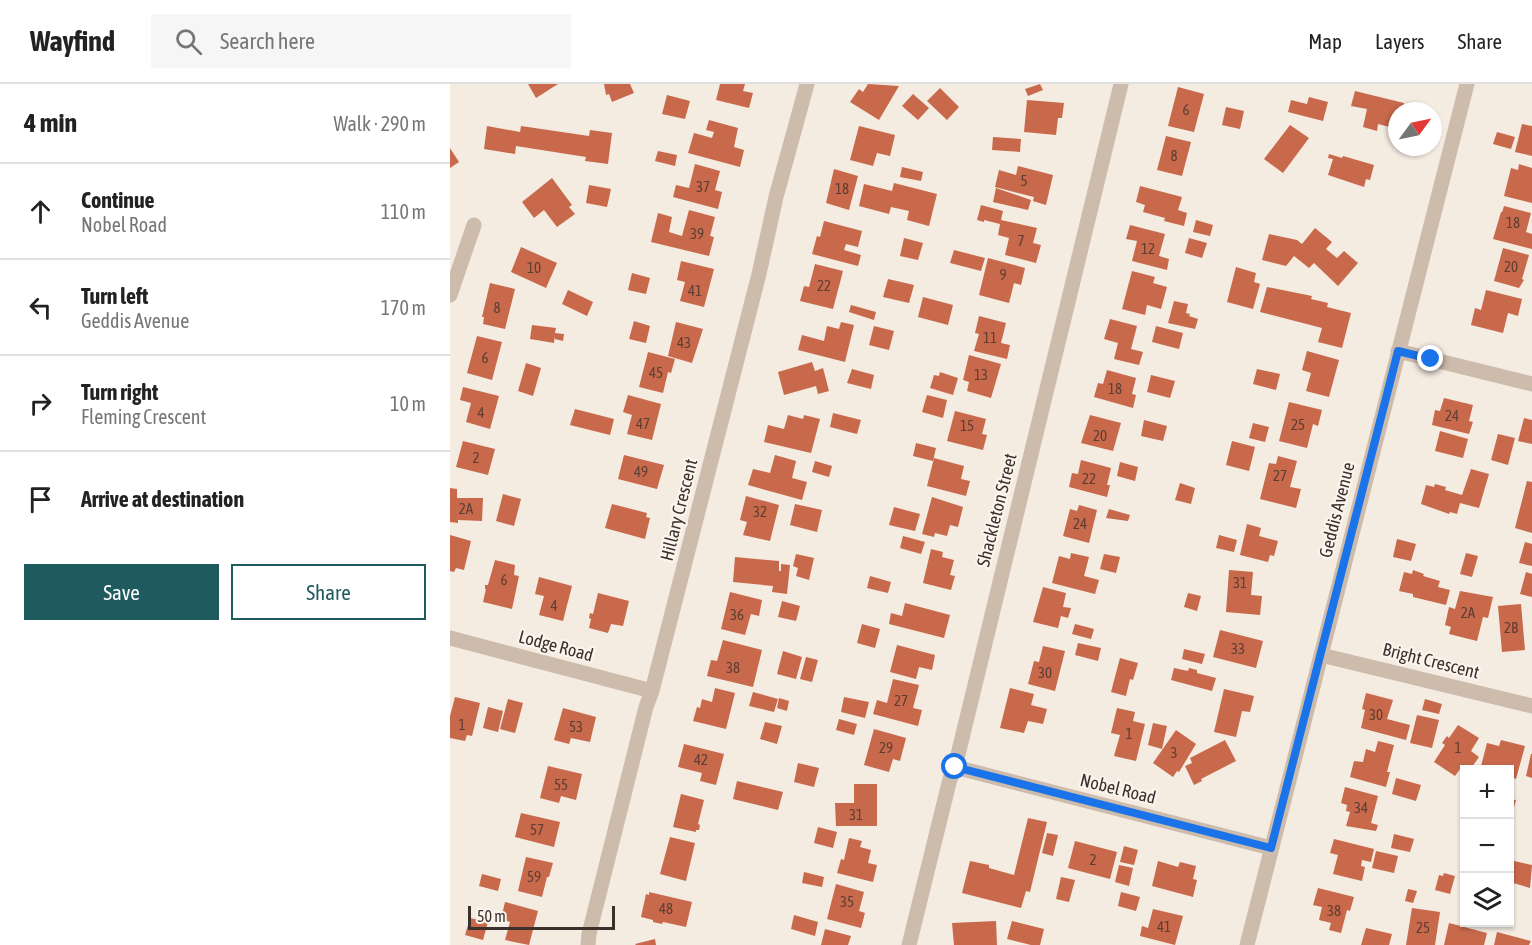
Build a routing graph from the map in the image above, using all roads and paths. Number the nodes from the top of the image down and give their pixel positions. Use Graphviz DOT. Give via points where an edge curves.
graph roads {
  1 [pos="807,84"];
  2 [pos="1121,84"];
  3 [pos="1467,84"];
  4 [pos="474,225"];
  5 [pos="450,295"];
  6 [pos="1398,351"];
  7 [pos="1532,384"];
  8 [pos="450,638"];
  9 [pos="1321,655"];
  10 [pos="652,691"];
  11 [pos="1532,706"];
  12 [pos="955,767"];
  13 [pos="1271,848"];
  14 [pos="588,945"];
  15 [pos="909,945"];
  16 [pos="1247,945"];
  1 -- 10 [label="street, Hillary Crescent"];
  2 -- 12 [label="street, Shackleton Street"];
  3 -- 6 [label="street, Geddis Avenue"];
  4 -- 5 [label="street"];
  6 -- 7 [label="street"];
  6 -- 9 [label="street, Geddis Avenue"];
  8 -- 10 [label="street, Lodge Road"];
  9 -- 11 [label="street, Bright Crescent"];
  9 -- 13 [label="street, Geddis Avenue"];
  10 -- 14 [label="street, Hillary Crescent"];
  12 -- 13 [label="street, Nobel Road"];
  12 -- 15 [label="street, Shackleton Street"];
  13 -- 16 [label="street, Geddis Avenue"];
}
